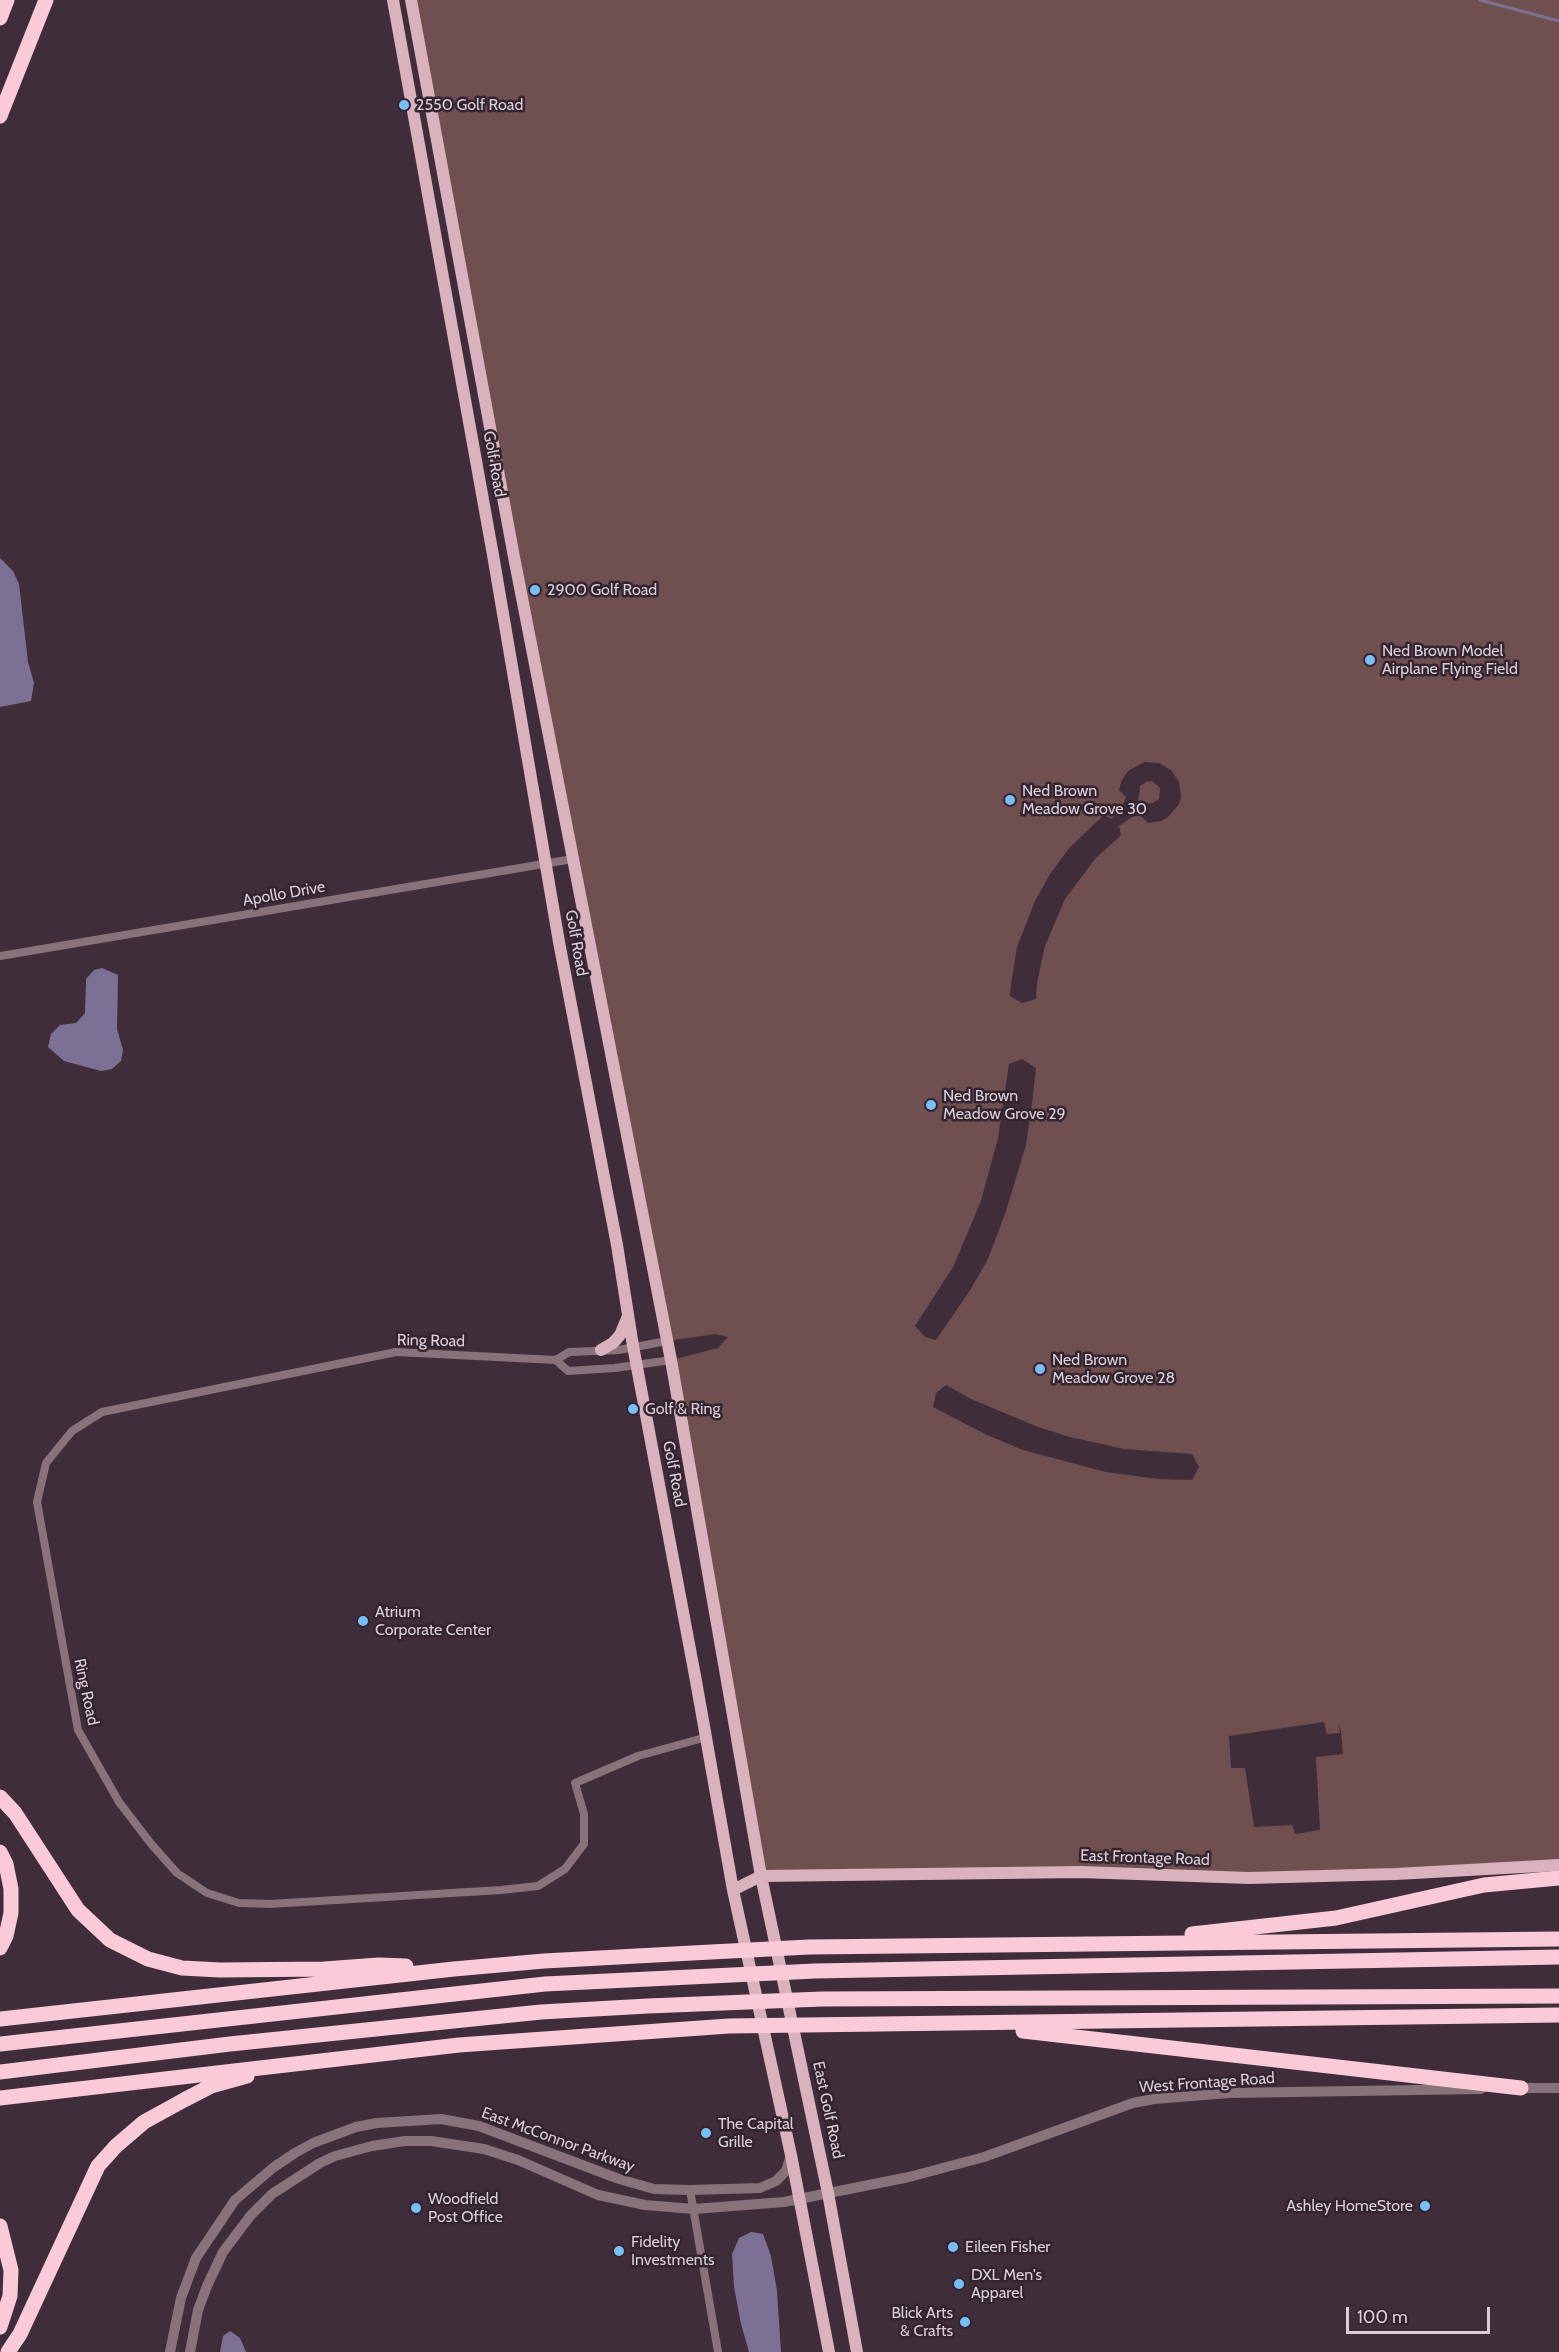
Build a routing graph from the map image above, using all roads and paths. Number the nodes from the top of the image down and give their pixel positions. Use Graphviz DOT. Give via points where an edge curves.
graph roads {
  1 [pos="7,0"];
  2 [pos="46,0"];
  3 [pos="393,0"];
  4 [pos="411,0"];
  5 [pos="0,18"];
  6 [pos="0,116"];
  7 [pos="573,859"];
  8 [pos="546,864"];
  9 [pos="0,956"];
  10 [pos="628,1315"];
  11 [pos="667,1341"];
  12 [pos="633,1346"];
  13 [pos="601,1350"];
  14 [pos="556,1360"];
  15 [pos="671,1360"];
  16 [pos="637,1366"];
  17 [pos="707,1737"];
  18 [pos="0,1797"];
  19 [pos="0,1852"];
  20 [pos="1559,1865"];
  21 [pos="761,1876"];
  22 [pos="1559,1878"];
  23 [pos="733,1890"];
  24 [pos="1559,1939"];
  25 [pos="1112,1943"];
  26 [pos="0,1948"];
  27 [pos="1559,1957"];
  28 [pos="454,1969"];
  29 [pos="1559,1996"];
  30 [pos="1559,2015"];
  31 [pos="0,2019"];
  32 [pos="948,2024"];
  33 [pos="0,2044"];
  34 [pos="299,2062"];
  35 [pos="0,2072"];
  36 [pos="1521,2088"];
  37 [pos="1559,2088"];
  38 [pos="0,2098"];
  39 [pos="791,2155"];
  40 [pos="690,2190"];
  41 [pos="828,2193"];
  42 [pos="800,2198"];
  43 [pos="694,2209"];
  44 [pos="0,2226"];
  45 [pos="0,2327"];
  46 [pos="8,2352"];
  47 [pos="170,2352"];
  48 [pos="190,2352"];
  49 [pos="718,2352"];
  50 [pos="829,2352"];
  51 [pos="857,2352"];
  1 -- 5 [label="highway"];
  2 -- 6 [label="highway"];
  3 -- 8 [label="main road, Golf Road"];
  4 -- 7 [label="main road, Golf Road"];
  7 -- 8 [label="street, Apollo Drive"];
  7 -- 11 [label="main road, Golf Road"];
  8 -- 9 [label="street, Apollo Drive"];
  8 -- 10 [label="main road, Golf Road"];
  10 -- 12 [label="main road, Golf Road"];
  10 -- 13 [label="main road" via="620,1335"];
  11 -- 12 [label="street, Ring Road"];
  11 -- 15 [label="main road, Golf Road"];
  12 -- 13 [label="street, Ring Road"];
  12 -- 16 [label="main road, Golf Road"];
  13 -- 14 [label="street, Ring Road" via="569,1352"];
  14 -- 16 [label="street, Ring Road" via="568,1371"];
  14 -- 17 [label="street, Ring Road" via="396,1352 102,1412 72,1431 46,1463 37,1502 78,1730 119,1802 177,1873 207,1893 239,1903 270,1904 538,1886 565,1869 584,1844 584,1814 574,1783 638,1756"];
  15 -- 16 [label="street, Ring Road"];
  15 -- 21 [label="main road, Golf Road"];
  16 -- 17 [label="main road, Golf Road"];
  17 -- 23 [label="main road, Golf Road"];
  18 -- 28 [label="highway" via="15,1813 78,1910 110,1940 148,1959 182,1968 219,1970 324,1970 379,1965"];
  19 -- 26 [label="highway" via="12,1889 11,1913"];
  20 -- 21 [label="main road, East Frontage Road" via="1260,1878 1081,1872"];
  21 -- 23 [label="main road, East Frontage Road"];
  21 -- 41 [label="main road, East Golf Road"];
  22 -- 25 [label="highway" via="1484,1885 1336,1918"];
  23 -- 39 [label="main road"];
  24 -- 25 [label="highway"];
  25 -- 28 [label="highway" via="809,1947 544,1960"];
  27 -- 33 [label="highway" via="815,1971 545,1984"];
  28 -- 31 [label="highway"];
  29 -- 35 [label="highway" via="822,1999 722,2003 541,2012"];
  30 -- 32 [label="highway"];
  32 -- 34 [label="highway" via="729,2026 459,2045"];
  32 -- 36 [label="highway"];
  34 -- 38 [label="highway"];
  34 -- 46 [label="highway" via="211,2086 144,2122 116,2146 98,2166"];
  36 -- 37 [label="street, West Frontage Road"];
  36 -- 41 [label="street, West Frontage Road" via="1229,2093 1154,2099 984,2157"];
  39 -- 40 [label="street, East McConnor Parkway" via="786,2171 760,2188"];
  39 -- 42 [label="main road"];
  40 -- 43 [label="street"];
  40 -- 47 [label="street, East McConnor Parkway" via="654,2188 619,2179 479,2126 441,2119 356,2127 295,2153 235,2200 196,2258 181,2298"];
  41 -- 42 [label="street, West Frontage Road"];
  41 -- 51 [label="main road, East Golf Road"];
  42 -- 43 [label="street, East McConnor Parkway" via="776,2204"];
  42 -- 50 [label="main road"];
  43 -- 48 [label="street, East McConnor Parkway" via="645,2205 598,2195 518,2160 459,2144 405,2141 335,2156 272,2194 223,2252 198,2310"];
  43 -- 49 [label="street"];
  44 -- 45 [label="highway" via="11,2270 10,2296"];
}
